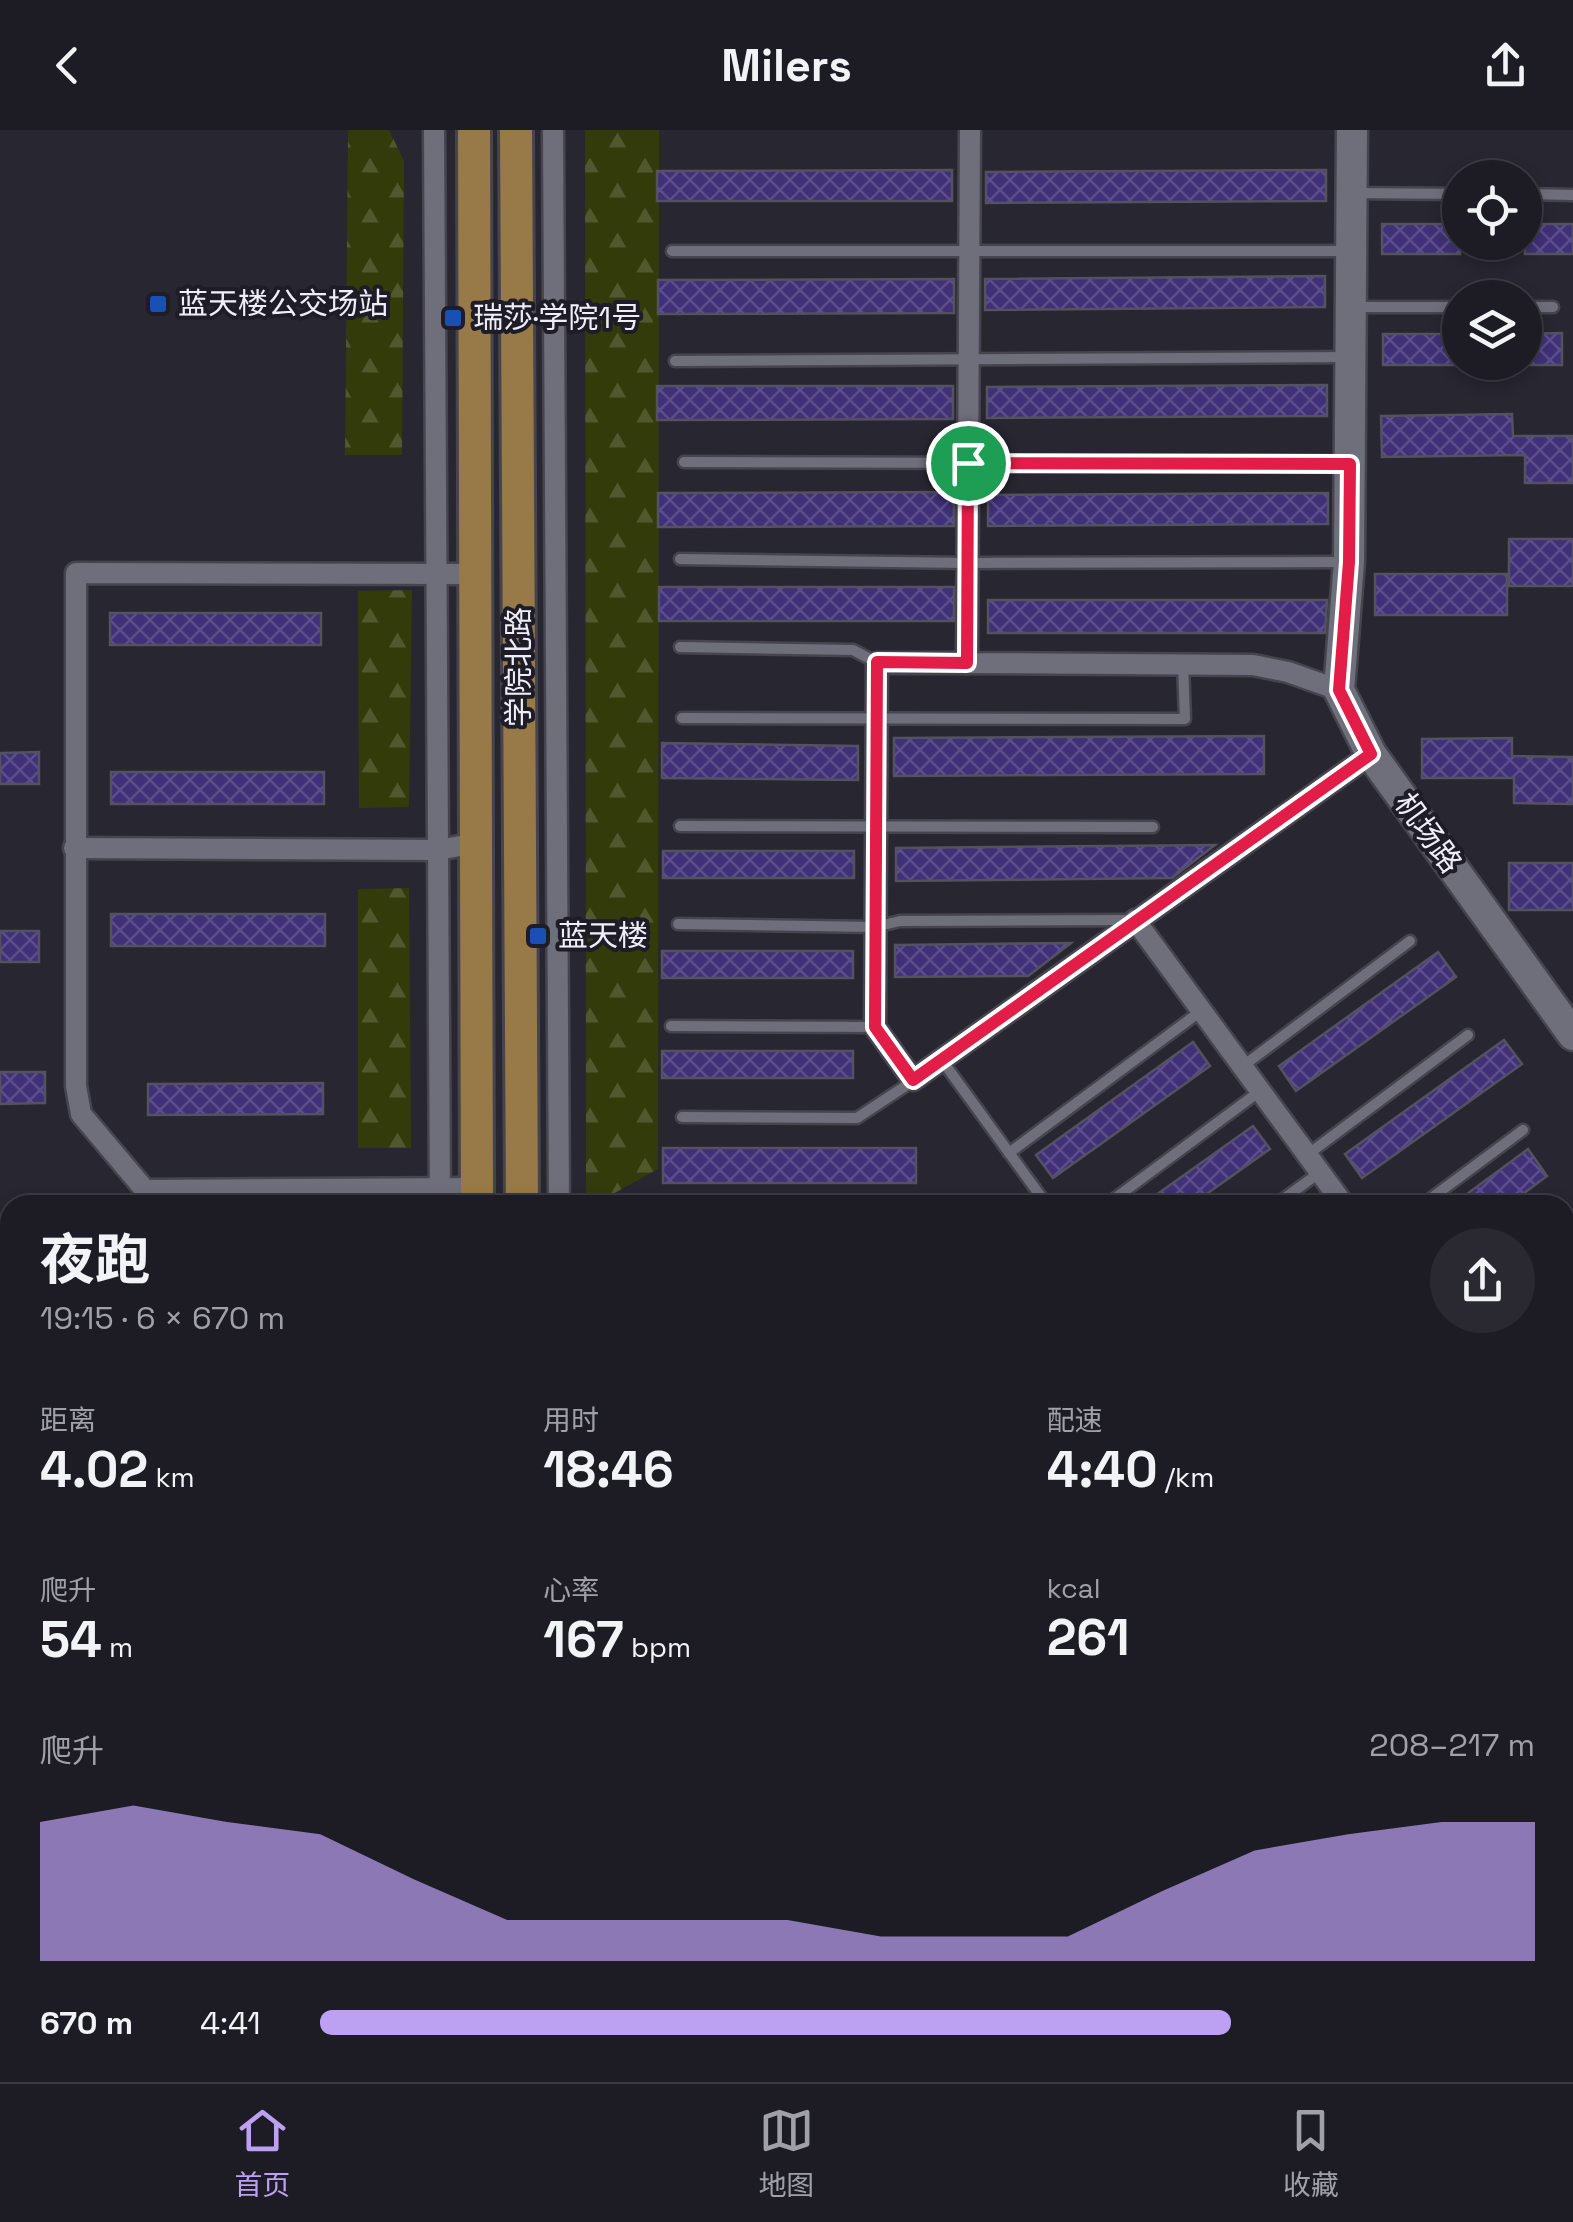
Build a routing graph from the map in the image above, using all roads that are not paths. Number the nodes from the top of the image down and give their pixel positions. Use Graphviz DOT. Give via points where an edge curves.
graph roads {
  1 [pos="434,130"];
  2 [pos="474,130"];
  3 [pos="516,130"];
  4 [pos="553,130"];
  5 [pos="970,130"];
  6 [pos="1352,130"];
  7 [pos="1352,193"];
  8 [pos="1442,194"];
  9 [pos="1542,194"];
  10 [pos="1573,195"];
  11 [pos="672,251"];
  12 [pos="970,251"];
  13 [pos="1351,251"];
  14 [pos="1351,307"];
  15 [pos="1442,307"];
  16 [pos="1542,307"];
  17 [pos="1553,307"];
  18 [pos="1350,357"];
  19 [pos="969,360"];
  20 [pos="675,361"];
  21 [pos="684,462"];
  22 [pos="968,463"];
  23 [pos="1350,464"];
  24 [pos="680,559"];
  25 [pos="1349,562"];
  26 [pos="968,563"];
  27 [pos="475,574"];
  28 [pos="435,576"];
  29 [pos="680,646"];
  30 [pos="877,662"];
  31 [pos="967,663"];
  32 [pos="1183,664"];
  33 [pos="1339,690"];
  34 [pos="682,718"];
  35 [pos="875,718"];
  36 [pos="1371,754"];
  37 [pos="680,826"];
  38 [pos="874,827"];
  39 [pos="1153,827"];
  40 [pos="558,840"];
  41 [pos="476,843"];
  42 [pos="520,844"];
  43 [pos="74,848"];
  44 [pos="438,850"];
  45 [pos="1135,920"];
  46 [pos="678,924"];
  47 [pos="874,927"];
  48 [pos="1410,941"];
  49 [pos="1201,1010"];
  50 [pos="671,1026"];
  51 [pos="875,1027"];
  52 [pos="1468,1035"];
  53 [pos="1573,1035"];
  54 [pos="941,1058"];
  55 [pos="1242,1066"];
  56 [pos="913,1080"];
  57 [pos="1260,1092"];
  58 [pos="682,1117"];
  59 [pos="1524,1130"];
  60 [pos="1009,1153"];
  61 [pos="1314,1164"];
  62 [pos="141,1195"];
  63 [pos="440,1195"];
  64 [pos="477,1195"];
  65 [pos="522,1195"];
  66 [pos="559,1195"];
  67 [pos="1040,1195"];
  68 [pos="1120,1195"];
  69 [pos="1285,1195"];
  70 [pos="1337,1195"];
  71 [pos="1436,1195"];
  1 -- 28 [label="street"];
  2 -- 27 [label="main road, 学院北路"];
  3 -- 42 [label="main road, 学院北路"];
  4 -- 40 [label="street"];
  5 -- 12 [label="street"];
  6 -- 7 [label="street"];
  7 -- 8 [label="lane"];
  7 -- 13 [label="street"];
  9 -- 10 [label="lane"];
  11 -- 12 [label="lane"];
  12 -- 13 [label="lane"];
  12 -- 19 [label="street"];
  13 -- 14 [label="street"];
  14 -- 15 [label="lane"];
  14 -- 18 [label="street"];
  16 -- 17 [label="lane"];
  18 -- 19 [label="lane"];
  18 -- 23 [label="street"];
  19 -- 20 [label="lane"];
  19 -- 22 [label="street"];
  21 -- 22 [label="lane"];
  22 -- 23 [label="lane"];
  22 -- 26 [label="street"];
  23 -- 25 [label="street"];
  24 -- 26 [label="lane"];
  25 -- 26 [label="lane"];
  25 -- 33 [label="street"];
  26 -- 31 [label="street"];
  27 -- 28 [label="street"];
  27 -- 41 [label="main road, 学院北路"];
  28 -- 43 [label="street" via="76,573"];
  28 -- 44 [label="street"];
  29 -- 30 [label="lane" via="853,650"];
  30 -- 31 [label="street"];
  30 -- 35 [label="street"];
  31 -- 32 [label="street"];
  32 -- 33 [label="street" via="1253,665"];
  32 -- 35 [label="lane" via="1185,719"];
  33 -- 36 [label="street, 机场路"];
  34 -- 35 [label="lane"];
  35 -- 38 [label="street"];
  36 -- 45 [label="street"];
  36 -- 53 [label="street, 机场路"];
  37 -- 38 [label="lane"];
  38 -- 39 [label="lane"];
  38 -- 47 [label="street"];
  40 -- 42 [label="street"];
  40 -- 66 [label="street"];
  41 -- 42 [label="main road"];
  41 -- 44 [label="street"];
  41 -- 64 [label="main road, 学院北路"];
  42 -- 65 [label="main road, 学院北路"];
  43 -- 44 [label="street"];
  43 -- 62 [label="street" via="81,1114"];
  44 -- 63 [label="street"];
  45 -- 47 [label="lane" via="900,921"];
  45 -- 49 [label="street"];
  45 -- 54 [label="street"];
  46 -- 47 [label="lane"];
  47 -- 51 [label="street"];
  48 -- 55 [label="lane"];
  49 -- 55 [label="street"];
  49 -- 60 [label="lane"];
  50 -- 51 [label="lane"];
  51 -- 56 [label="street"];
  52 -- 61 [label="lane"];
  54 -- 56 [label="street"];
  54 -- 60 [label="lane"];
  55 -- 57 [label="street"];
  56 -- 58 [label="lane" via="857,1118"];
  57 -- 61 [label="street"];
  57 -- 68 [label="lane"];
  59 -- 71 [label="lane"];
  60 -- 67 [label="lane"];
  61 -- 69 [label="lane"];
  61 -- 70 [label="street"];
}
